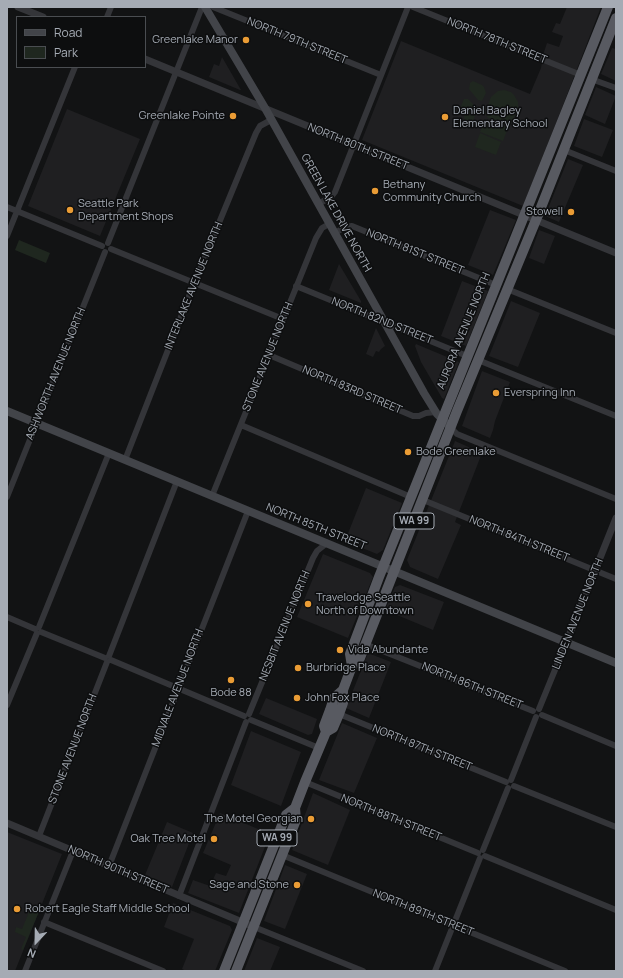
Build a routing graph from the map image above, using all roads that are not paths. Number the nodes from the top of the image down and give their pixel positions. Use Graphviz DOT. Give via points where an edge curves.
graph roads {
  1 [pos="18,7"];
  2 [pos="202,7"];
  3 [pos="205,7"];
  4 [pos="213,7"];
  5 [pos="408,7"];
  6 [pos="413,7"];
  7 [pos="608,7"];
  8 [pos="40,16"];
  9 [pos="616,18"];
  10 [pos="146,58"];
  11 [pos="75,68"];
  12 [pos="176,72"];
  13 [pos="381,75"];
  14 [pos="580,75"];
  15 [pos="591,79"];
  16 [pos="616,88"];
  17 [pos="265,108"];
  18 [pos="271,120"];
  19 [pos="353,145"];
  20 [pos="564,150"];
  21 [pos="616,170"];
  22 [pos="318,204"];
  23 [pos="7,207"];
  24 [pos="17,211"];
  25 [pos="525,216"];
  26 [pos="536,220"];
  27 [pos="329,224"];
  28 [pos="335,233"];
  29 [pos="7,236"];
  30 [pos="108,243"];
  31 [pos="103,249"];
  32 [pos="111,249"];
  33 [pos="616,253"];
  34 [pos="195,283"];
  35 [pos="496,285"];
  36 [pos="296,286"];
  37 [pos="507,289"];
  38 [pos="283,319"];
  39 [pos="384,322"];
  40 [pos="616,333"];
  41 [pos="269,355"];
  42 [pos="467,356"];
  43 [pos="478,360"];
  44 [pos="7,410"];
  45 [pos="439,416"];
  46 [pos="616,416"];
  47 [pos="36,422"];
  48 [pos="240,425"];
  49 [pos="451,428"];
  50 [pos="108,453"];
  51 [pos="125,460"];
  52 [pos="177,481"];
  53 [pos="212,496"];
  54 [pos="7,497"];
  55 [pos="411,497"];
  56 [pos="616,499"];
  57 [pos="427,502"];
  58 [pos="248,511"];
  59 [pos="616,518"];
  60 [pos="327,543"];
  61 [pos="383,567"];
  62 [pos="595,570"];
  63 [pos="395,572"];
  64 [pos="616,579"];
  65 [pos="7,617"];
  66 [pos="38,630"];
  67 [pos="566,643"];
  68 [pos="365,644"];
  69 [pos="108,659"];
  70 [pos="616,663"];
  71 [pos="352,666"];
  72 [pos="178,689"];
  73 [pos="343,690"];
  74 [pos="7,706"];
  75 [pos="538,713"];
  76 [pos="339,714"];
  77 [pos="248,718"];
  78 [pos="326,732"];
  79 [pos="616,746"];
  80 [pos="319,748"];
  81 [pos="305,782"];
  82 [pos="510,784"];
  83 [pos="295,808"];
  84 [pos="7,823"];
  85 [pos="616,827"];
  86 [pos="39,836"];
  87 [pos="73,851"];
  88 [pos="481,854"];
  89 [pos="282,855"];
  90 [pos="108,866"];
  91 [pos="179,896"];
  92 [pos="616,910"];
  93 [pos="44,922"];
  94 [pos="243,922"];
  95 [pos="452,926"];
  96 [pos="254,927"];
  97 [pos="25,971"];
  98 [pos="163,971"];
  99 [pos="224,971"];
  100 [pos="236,971"];
  101 [pos="363,971"];
  102 [pos="435,971"];
  103 [pos="565,971"];
  1 -- 8 [label="street"];
  2 -- 12 [label="street"];
  3 -- 17 [label="main road, GREEN LAKE DRIVE NORTH"];
  4 -- 13 [label="street, NORTH 79TH STREET"];
  5 -- 13 [label="street"];
  6 -- 14 [label="street, NORTH 78TH STREET"];
  7 -- 14 [label="highway, AURORA AVENUE NORTH / WA 99"];
  9 -- 15 [label="highway, AURORA AVENUE NORTH / WA 99"];
  10 -- 12 [label="street, NORTH 80TH STREET"];
  11 -- 24 [label="street"];
  12 -- 17 [label="street, NORTH 80TH STREET"];
  12 -- 30 [label="street"];
  13 -- 19 [label="street"];
  14 -- 25 [label="highway, AURORA AVENUE NORTH / WA 99"];
  15 -- 16 [label="street"];
  15 -- 20 [label="highway, AURORA AVENUE NORTH / WA 99"];
  17 -- 18 [label="main road, GREEN LAKE DRIVE NORTH"];
  17 -- 19 [label="street, NORTH 80TH STREET"];
  18 -- 22 [label="main road, GREEN LAKE DRIVE NORTH"];
  18 -- 34 [label="street, INTERLAKE AVENUE NORTH" via="262,124 257,131"];
  19 -- 22 [label="street" via="333,195"];
  19 -- 25 [label="street, NORTH 80TH STREET"];
  20 -- 21 [label="street"];
  20 -- 26 [label="highway, AURORA AVENUE NORTH / WA 99"];
  22 -- 27 [label="main road, GREEN LAKE DRIVE NORTH"];
  23 -- 24 [label="street"];
  24 -- 29 [label="street"];
  24 -- 31 [label="street"];
  25 -- 26 [label="street, NORTH 80TH STREET"];
  25 -- 35 [label="highway, AURORA AVENUE NORTH / WA 99"];
  26 -- 33 [label="street, NORTH 80TH STREET"];
  26 -- 37 [label="highway, AURORA AVENUE NORTH / WA 99"];
  27 -- 28 [label="main road, GREEN LAKE DRIVE NORTH"];
  27 -- 36 [label="street, STONE AVENUE NORTH" via="317,234"];
  28 -- 35 [label="street, NORTH 81ST STREET" via="352,226"];
  28 -- 39 [label="main road, GREEN LAKE DRIVE NORTH"];
  30 -- 31 [label="street" via="105,243"];
  30 -- 32 [label="street" via="112,246"];
  31 -- 32 [label="street" via="108,252"];
  31 -- 47 [label="street, ASHWORTH AVENUE NORTH"];
  32 -- 34 [label="street"];
  34 -- 38 [label="street"];
  34 -- 51 [label="street, INTERLAKE AVENUE NORTH"];
  35 -- 42 [label="highway, AURORA AVENUE NORTH / WA 99"];
  36 -- 38 [label="street, STONE AVENUE NORTH"];
  36 -- 39 [label="street, NORTH 82ND STREET"];
  37 -- 40 [label="street"];
  37 -- 43 [label="highway, AURORA AVENUE NORTH / WA 99"];
  38 -- 41 [label="street, STONE AVENUE NORTH"];
  39 -- 42 [label="street, NORTH 82ND STREET"];
  39 -- 45 [label="main road, GREEN LAKE DRIVE NORTH"];
  41 -- 45 [label="street, NORTH 83RD STREET" via="413,416 426,413"];
  41 -- 48 [label="street, STONE AVENUE NORTH"];
  42 -- 45 [label="highway, AURORA AVENUE NORTH / WA 99"];
  43 -- 46 [label="street"];
  43 -- 49 [label="highway, AURORA AVENUE NORTH / WA 99"];
  44 -- 47 [label="main road, NORTH 85TH STREET"];
  45 -- 49 [label="main road, GREEN LAKE DRIVE NORTH"];
  45 -- 55 [label="highway, AURORA AVENUE NORTH / WA 99"];
  47 -- 50 [label="main road, NORTH 85TH STREET"];
  47 -- 54 [label="street, ASHWORTH AVENUE NORTH"];
  48 -- 53 [label="street, STONE AVENUE NORTH"];
  48 -- 55 [label="street"];
  49 -- 56 [label="street" via="457,434"];
  49 -- 57 [label="highway, AURORA AVENUE NORTH / WA 99"];
  50 -- 51 [label="main road, NORTH 85TH STREET"];
  50 -- 66 [label="street"];
  51 -- 52 [label="main road, NORTH 85TH STREET"];
  52 -- 53 [label="main road, NORTH 85TH STREET"];
  52 -- 69 [label="street, STONE AVENUE NORTH"];
  53 -- 58 [label="main road, NORTH 85TH STREET"];
  55 -- 61 [label="highway, AURORA AVENUE NORTH / WA 99"];
  57 -- 62 [label="street, NORTH 84TH STREET"];
  57 -- 63 [label="highway, AURORA AVENUE NORTH / WA 99"];
  58 -- 60 [label="main road, NORTH 85TH STREET"];
  58 -- 72 [label="street, MIDVALE AVENUE NORTH"];
  59 -- 62 [label="street, LINDEN AVENUE NORTH"];
  60 -- 61 [label="main road, NORTH 85TH STREET"];
  60 -- 77 [label="street, NESBIT AVENUE NORTH" via="313,558"];
  61 -- 63 [label="main road, NORTH 85TH STREET"];
  61 -- 71 [label="highway, AURORA AVENUE NORTH / WA 99" via="350,654"];
  62 -- 64 [label="street, NORTH 84TH STREET"];
  62 -- 67 [label="street, LINDEN AVENUE NORTH"];
  63 -- 67 [label="main road, NORTH 85TH STREET"];
  63 -- 68 [label="highway, AURORA AVENUE NORTH / WA 99"];
  65 -- 66 [label="street"];
  66 -- 69 [label="street"];
  66 -- 74 [label="street"];
  67 -- 70 [label="main road, NORTH 85TH STREET"];
  67 -- 75 [label="street, LINDEN AVENUE NORTH"];
  68 -- 71 [label="highway, AURORA AVENUE NORTH / WA 99" via="360,658"];
  68 -- 75 [label="street, NORTH 86TH STREET"];
  69 -- 72 [label="street"];
  69 -- 86 [label="street, STONE AVENUE NORTH"];
  71 -- 73 [label="highway, AURORA AVENUE NORTH / WA 99"];
  72 -- 77 [label="street"];
  72 -- 90 [label="street, MIDVALE AVENUE NORTH"];
  73 -- 76 [label="highway, AURORA AVENUE NORTH / WA 99" via="343,703"];
  73 -- 78 [label="highway, AURORA AVENUE NORTH / WA 99" via="334,698 324,726"];
  75 -- 79 [label="street, NORTH 86TH STREET"];
  75 -- 82 [label="street, LINDEN AVENUE NORTH"];
  76 -- 78 [label="highway, AURORA AVENUE NORTH / WA 99" via="333,728"];
  76 -- 82 [label="street, NORTH 87TH STREET"];
  77 -- 80 [label="street"];
  77 -- 91 [label="street, NESBIT AVENUE NORTH"];
  78 -- 80 [label="highway, AURORA AVENUE NORTH / WA 99"];
  80 -- 81 [label="highway, AURORA AVENUE NORTH / WA 99"];
  81 -- 83 [label="highway, AURORA AVENUE NORTH / WA 99"];
  81 -- 88 [label="street, NORTH 88TH STREET"];
  82 -- 85 [label="street, NORTH 87TH STREET"];
  82 -- 88 [label="street, LINDEN AVENUE NORTH"];
  83 -- 89 [label="highway, AURORA AVENUE NORTH / WA 99" via="296,820"];
  83 -- 94 [label="highway, AURORA AVENUE NORTH / WA 99" via="286,815"];
  84 -- 86 [label="street, NORTH 90TH STREET"];
  86 -- 87 [label="street, NORTH 90TH STREET"];
  87 -- 90 [label="street, NORTH 90TH STREET"];
  87 -- 93 [label="street"];
  88 -- 92 [label="street, NORTH 88TH STREET"];
  88 -- 95 [label="street, LINDEN AVENUE NORTH"];
  89 -- 95 [label="street, NORTH 89TH STREET"];
  89 -- 96 [label="highway, AURORA AVENUE NORTH / WA 99"];
  90 -- 91 [label="street, NORTH 90TH STREET"];
  91 -- 94 [label="street, NORTH 90TH STREET"];
  93 -- 97 [label="street"];
  93 -- 98 [label="street"];
  94 -- 96 [label="street, NORTH 90TH STREET"];
  94 -- 99 [label="highway, AURORA AVENUE NORTH / WA 99"];
  95 -- 102 [label="street, LINDEN AVENUE NORTH"];
  95 -- 103 [label="street, NORTH 89TH STREET"];
  96 -- 100 [label="highway, AURORA AVENUE NORTH / WA 99"];
  96 -- 101 [label="street, NORTH 90TH STREET"];
}
